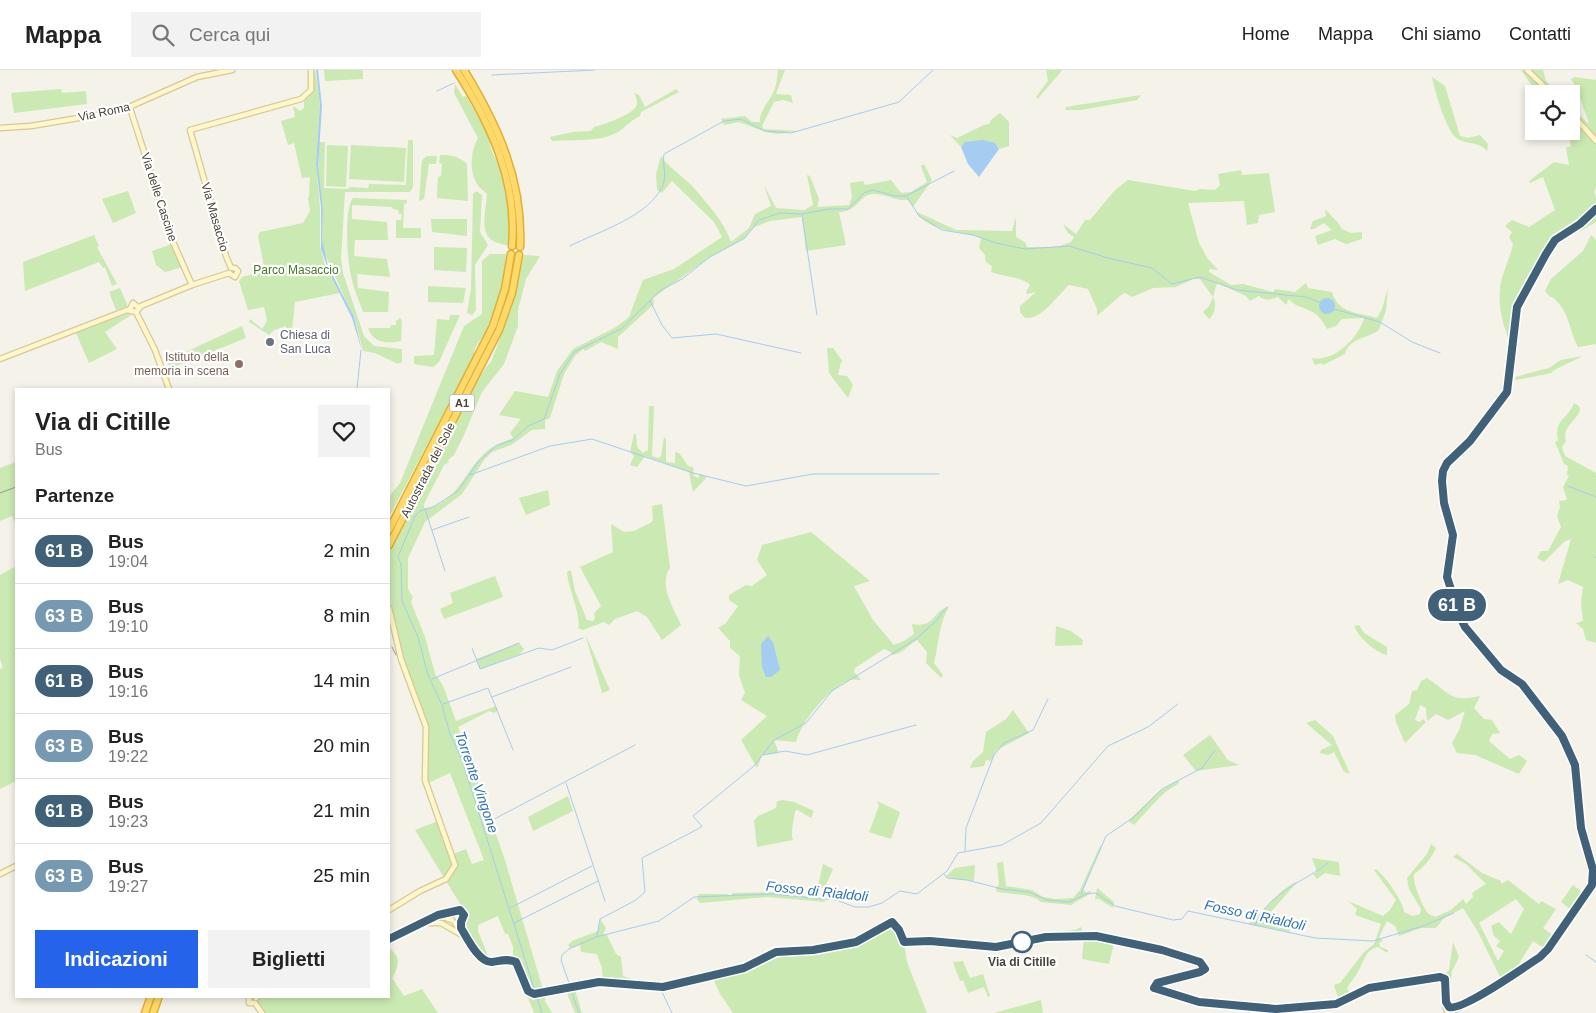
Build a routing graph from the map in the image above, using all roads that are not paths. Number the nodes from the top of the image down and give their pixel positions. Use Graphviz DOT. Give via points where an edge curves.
graph roads {
  1 [pos="232,70"];
  2 [pos="311,70"];
  3 [pos="456,70"];
  4 [pos="464,70"];
  5 [pos="1526,70"];
  6 [pos="1542,85"];
  7 [pos="130,108"];
  8 [pos="1580,123"];
  9 [pos="0,128"];
  10 [pos="1596,141"];
  11 [pos="1596,209"];
  12 [pos="512,246"];
  13 [pos="520,247"];
  14 [pos="511,254"];
  15 [pos="519,255"];
  16 [pos="192,285"];
  17 [pos="137,309"];
  18 [pos="0,359"];
  19 [pos="169,388"];
  20 [pos="398,511"];
  21 [pos="390,523"];
  22 [pos="390,528"];
  23 [pos="390,544"];
  24 [pos="390,612"];
  25 [pos="15,866"];
  26 [pos="0,874"];
  27 [pos="390,909"];
  28 [pos="454,910"];
  29 [pos="456,922"];
  30 [pos="426,923"];
  31 [pos="406,931"];
  32 [pos="390,939"];
  33 [pos="471,942"];
  34 [pos="150,998"];
  35 [pos="158,998"];
  36 [pos="253,998"];
  37 [pos="1450,1010"];
  38 [pos="145,1013"];
  39 [pos="153,1013"];
  40 [pos="262,1013"];
  1 -- 7 [label="street, Via Roma" via="197,77"];
  2 -- 16 [label="street, Via Masaccio" via="311,90 306,97 190,130 230,271"];
  3 -- 12 [label="highway" via="476,101 501,157 511,199"];
  4 -- 13 [label="highway" via="493,121 510,162 519,204"];
  5 -- 6 [label="street"];
  7 -- 9 [label="street, Via Roma" via="53,123"];
  7 -- 16 [label="street, Via delle Cascine" via="173,242"];
  8 -- 10 [label="street"];
  11 -- 37 [label="street" via="1555,240 1546,254 1517,307 1507,392 1474,435 1447,463 1442,477 1444,503 1453,535 1447,577 1460,617 1501,670 1522,684 1562,736 1575,765 1581,828 1593,880 1540,957"];
  14 -- 20 [label="highway, Autostrada del Sole / A1" via="505,289 493,326"];
  15 -- 23 [label="highway, Autostrada del Sole / A1" via="512,293 499,330"];
  16 -- 17 [label="street"];
  17 -- 18 [label="street"];
  17 -- 19 [label="street"];
  20 -- 21 [label="highway"];
  20 -- 22 [label="highway, Autostrada del Sole / A1"];
  24 -- 27 [label="street" via="401,659 426,727 424,775 436,816 455,860 453,871 446,879"];
  25 -- 26 [label="street"];
  28 -- 29 [label="street" via="450,915"];
  28 -- 29 [label="street" via="464,913 464,918"];
  28 -- 31 [label="street"];
  29 -- 30 [label="street" via="439,918"];
  29 -- 33 [label="street"];
  30 -- 31 [label="street"];
  30 -- 33 [label="street" via="445,924"];
  31 -- 32 [label="street"];
  33 -- 37 [label="street" via="484,961 516,962 528,991 540,994 599,982 663,987 744,968 776,952 813,950 856,942 892,922 904,942 996,947 1046,937 1112,938 1162,950 1203,964 1205,969 1160,982 1154,986 1158,991 1205,1002 1276,1009 1331,1005 1369,988 1440,977 1446,982 1446,1002"];
  34 -- 38 [label="highway"];
  35 -- 39 [label="highway"];
  36 -- 40 [label="street"];
}
